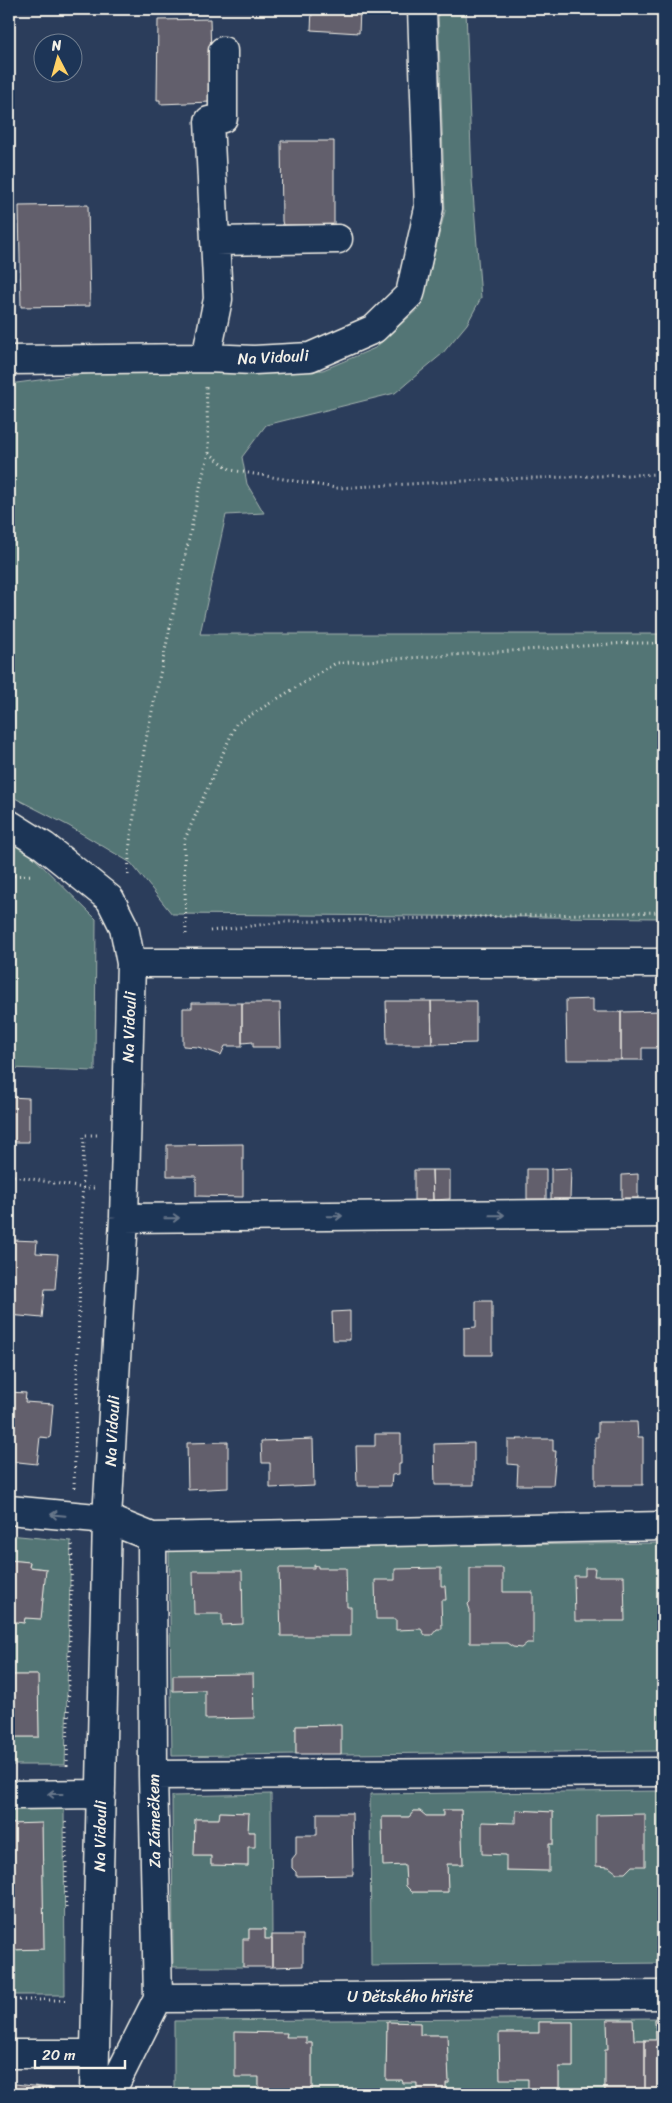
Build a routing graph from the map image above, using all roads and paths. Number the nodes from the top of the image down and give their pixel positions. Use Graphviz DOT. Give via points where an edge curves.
graph roads {
  1 [pos="422,9"];
  2 [pos="223,51"];
  3 [pos="338,239"];
  4 [pos="215,241"];
  5 [pos="206,358"];
  6 [pos="9,360"];
  7 [pos="209,453"];
  8 [pos="663,474"];
  9 [pos="663,643"];
  10 [pos="9,824"];
  11 [pos="110,899"];
  12 [pos="663,912"];
  13 [pos="206,932"];
  14 [pos="196,933"];
  15 [pos="186,934"];
  16 [pos="178,938"];
  17 [pos="131,963"];
  18 [pos="663,963"];
  19 [pos="125,1134"];
  20 [pos="9,1175"];
  21 [pos="83,1188"];
  22 [pos="124,1188"];
  23 [pos="663,1213"];
  24 [pos="124,1218"];
  25 [pos="9,1510"];
  26 [pos="73,1516"];
  27 [pos="107,1519"];
  28 [pos="663,1526"];
  29 [pos="152,1537"];
  30 [pos="663,1772"];
  31 [pos="153,1775"];
  32 [pos="9,1794"];
  33 [pos="66,1794"];
  34 [pos="101,1794"];
  35 [pos="66,1912"];
  36 [pos="67,1990"];
  37 [pos="663,1995"];
  38 [pos="158,1998"];
  39 [pos="9,2000"];
  40 [pos="67,2000"];
  41 [pos="67,2010"];
  42 [pos="9,2054"];
  43 [pos="94,2054"];
  44 [pos="94,2094"];
  45 [pos="110,2094"];
  1 -- 5 [label="street, Na Vidouli" via="429,208 410,294 374,329 310,357"];
  2 -- 4 [label="street" via="224,118 208,121"];
  3 -- 4 [label="street"];
  4 -- 5 [label="street" via="218,299"];
  5 -- 6 [label="street, Na Vidouli"];
  5 -- 7 [label="path"];
  7 -- 8 [label="path" via="231,470 336,488"];
  7 -- 11 [label="path" via="145,744 130,842 127,889"];
  9 -- 15 [label="path" via="336,663 244,719 236,724 184,841"];
  10 -- 11 [label="street, Na Vidouli" via="44,846"];
  11 -- 17 [label="street, Na Vidouli" via="124,927"];
  12 -- 13 [label="path" via="283,922"];
  14 -- 15 [label="path"];
  15 -- 16 [label="path"];
  17 -- 18 [label="street"];
  17 -- 19 [label="street, Na Vidouli"];
  19 -- 21 [label="path" via="84,1135"];
  19 -- 22 [label="street, Na Vidouli"];
  20 -- 21 [label="path"];
  21 -- 22 [label="path"];
  21 -- 26 [label="path"];
  22 -- 24 [label="street, Na Vidouli"];
  24 -- 23 [label="street, one-way"];
  24 -- 27 [label="street, Na Vidouli"];
  26 -- 25 [label="street, one-way"];
  26 -- 27 [label="street"];
  26 -- 33 [label="path"];
  27 -- 29 [label="street"];
  27 -- 34 [label="street, Na Vidouli"];
  28 -- 29 [label="street"];
  29 -- 31 [label="street, Za Zámečkem"];
  30 -- 31 [label="street"];
  31 -- 38 [label="street, Za Zámečkem"];
  33 -- 32 [label="street, one-way"];
  33 -- 34 [label="street"];
  33 -- 35 [label="path"];
  34 -- 43 [label="street, Na Vidouli"];
  36 -- 40 [label="path"];
  37 -- 38 [label="street, U Dětského hřiště"];
  38 -- 45 [label="street, Za Zámečkem"];
  39 -- 40 [label="path"];
  40 -- 41 [label="path"];
  42 -- 43 [label="street"];
  43 -- 44 [label="street, Na Vidouli"];
}
